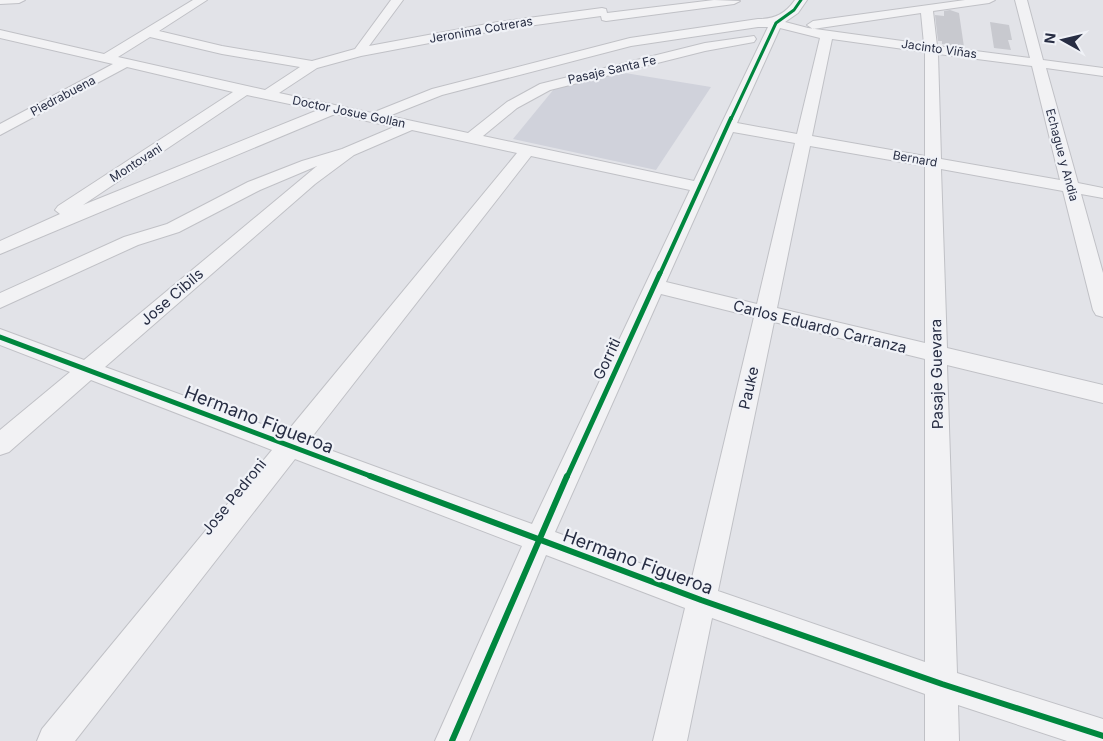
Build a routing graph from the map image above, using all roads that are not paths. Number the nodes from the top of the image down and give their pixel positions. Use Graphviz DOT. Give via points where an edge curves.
graph roads {
  1 [pos="19,0"];
  2 [pos="201,0"];
  3 [pos="397,0"];
  4 [pos="596,0"];
  5 [pos="801,0"];
  6 [pos="989,0"];
  7 [pos="1021,0"];
  8 [pos="1,1"];
  9 [pos="734,2"];
  10 [pos="924,9"];
  11 [pos="604,14"];
  12 [pos="777,29"];
  13 [pos="149,33"];
  14 [pos="0,34"];
  15 [pos="827,34"];
  16 [pos="20,39"];
  17 [pos="630,42"];
  18 [pos="0,48"];
  19 [pos="931,48"];
  20 [pos="360,52"];
  21 [pos="107,58"];
  22 [pos="126,62"];
  23 [pos="1037,63"];
  24 [pos="312,65"];
  25 [pos="1103,72"];
  26 [pos="245,90"];
  27 [pos="268,94"];
  28 [pos="334,109"];
  29 [pos="374,118"];
  30 [pos="410,125"];
  31 [pos="728,126"];
  32 [pos="0,130"];
  33 [pos="470,138"];
  34 [pos="804,140"];
  35 [pos="527,151"];
  36 [pos="348,152"];
  37 [pos="932,162"];
  38 [pos="698,187"];
  39 [pos="1072,187"];
  40 [pos="1103,193"];
  41 [pos="26,235"];
  42 [pos="0,248"];
  43 [pos="654,286"];
  44 [pos="0,301"];
  45 [pos="1103,310"];
  46 [pos="765,313"];
  47 [pos="0,337"];
  48 [pos="937,355"];
  49 [pos="86,370"];
  50 [pos="1103,394"];
  51 [pos="0,445"];
  52 [pos="291,446"];
  53 [pos="538,540"];
  54 [pos="701,600"];
  55 [pos="942,684"];
  56 [pos="1103,736"];
  57 [pos="54,741"];
  58 [pos="452,741"];
  59 [pos="670,741"];
  60 [pos="942,741"];
  1 -- 8 [label="street"];
  2 -- 13 [label="street, Piedrabuena"];
  3 -- 20 [label="street"];
  4 -- 11 [label="street"];
  5 -- 12 [label="street, Gorriti"];
  6 -- 10 [label="street, Pasaje Santa Fe"];
  7 -- 23 [label="street, Echague y Andia"];
  9 -- 11 [label="street, Jeronima Cotreras"];
  10 -- 12 [label="street, Pasaje Santa Fe"];
  10 -- 19 [label="street, Pasaje Guevara" via="929,14"];
  11 -- 17 [label="street"];
  11 -- 20 [label="street, Jeronima Cotreras" via="498,26"];
  12 -- 15 [label="street, Jacinto Viñas"];
  12 -- 17 [label="street" via="750,24"];
  12 -- 31 [label="street, Gorriti"];
  12 -- 33 [label="street, Pasaje Santa Fe" via="557,83 512,105"];
  13 -- 21 [label="street, Piedrabuena"];
  13 -- 24 [label="street" via="222,50"];
  14 -- 16 [label="street, Doctor Josue Gollan"];
  15 -- 19 [label="street, Jacinto Viñas"];
  15 -- 34 [label="street, Pauke"];
  16 -- 18 [label="street"];
  16 -- 21 [label="street, Doctor Josue Gollan"];
  17 -- 29 [label="street" via="437,92"];
  19 -- 23 [label="street, Jacinto Viñas"];
  19 -- 37 [label="street, Pasaje Guevara"];
  20 -- 24 [label="street"];
  21 -- 22 [label="street, Doctor Josue Gollan"];
  22 -- 26 [label="street, Doctor Josue Gollan"];
  22 -- 32 [label="street, Piedrabuena"];
  23 -- 25 [label="street, Jacinto Viñas"];
  23 -- 39 [label="street, Echague y Andia"];
  24 -- 27 [label="street"];
  26 -- 27 [label="street, Doctor Josue Gollan"];
  26 -- 41 [label="street, Montovani"];
  27 -- 28 [label="street, Doctor Josue Gollan"];
  28 -- 29 [label="street, Doctor Josue Gollan"];
  28 -- 41 [label="street"];
  29 -- 30 [label="street, Doctor Josue Gollan"];
  30 -- 33 [label="street, Doctor Josue Gollan"];
  30 -- 36 [label="street"];
  31 -- 34 [label="street, Bernard"];
  31 -- 38 [label="street, Gorriti"];
  33 -- 35 [label="street, Doctor Josue Gollan"];
  34 -- 37 [label="street, Bernard"];
  34 -- 46 [label="street, Pauke"];
  35 -- 38 [label="street, Doctor Josue Gollan"];
  35 -- 52 [label="street, Jose Pedroni"];
  36 -- 44 [label="street" via="254,186 173,228 131,241"];
  36 -- 49 [label="street, Jose Cibils" via="309,180"];
  37 -- 39 [label="street, Bernard"];
  37 -- 48 [label="street, Pasaje Guevara"];
  38 -- 43 [label="street, Gorriti"];
  39 -- 40 [label="street, Bernard"];
  39 -- 45 [label="street, Echague y Andia"];
  41 -- 42 [label="street"];
  43 -- 46 [label="street, Carlos Eduardo Carranza"];
  43 -- 53 [label="street, Gorriti"];
  46 -- 48 [label="street, Carlos Eduardo Carranza"];
  46 -- 54 [label="street, Pauke"];
  47 -- 49 [label="street, Hermano Figueroa"];
  48 -- 50 [label="street, Carlos Eduardo Carranza"];
  48 -- 55 [label="street, Pasaje Guevara"];
  49 -- 51 [label="street, Jose Cibils"];
  49 -- 52 [label="street, Hermano Figueroa"];
  52 -- 53 [label="street, Hermano Figueroa"];
  52 -- 57 [label="street, Jose Pedroni"];
  53 -- 54 [label="street, Hermano Figueroa"];
  53 -- 58 [label="street, Gorriti"];
  54 -- 55 [label="street, Hermano Figueroa"];
  54 -- 59 [label="street, Pauke"];
  55 -- 56 [label="street, Hermano Figueroa"];
  55 -- 60 [label="street, Pasaje Guevara"];
}
